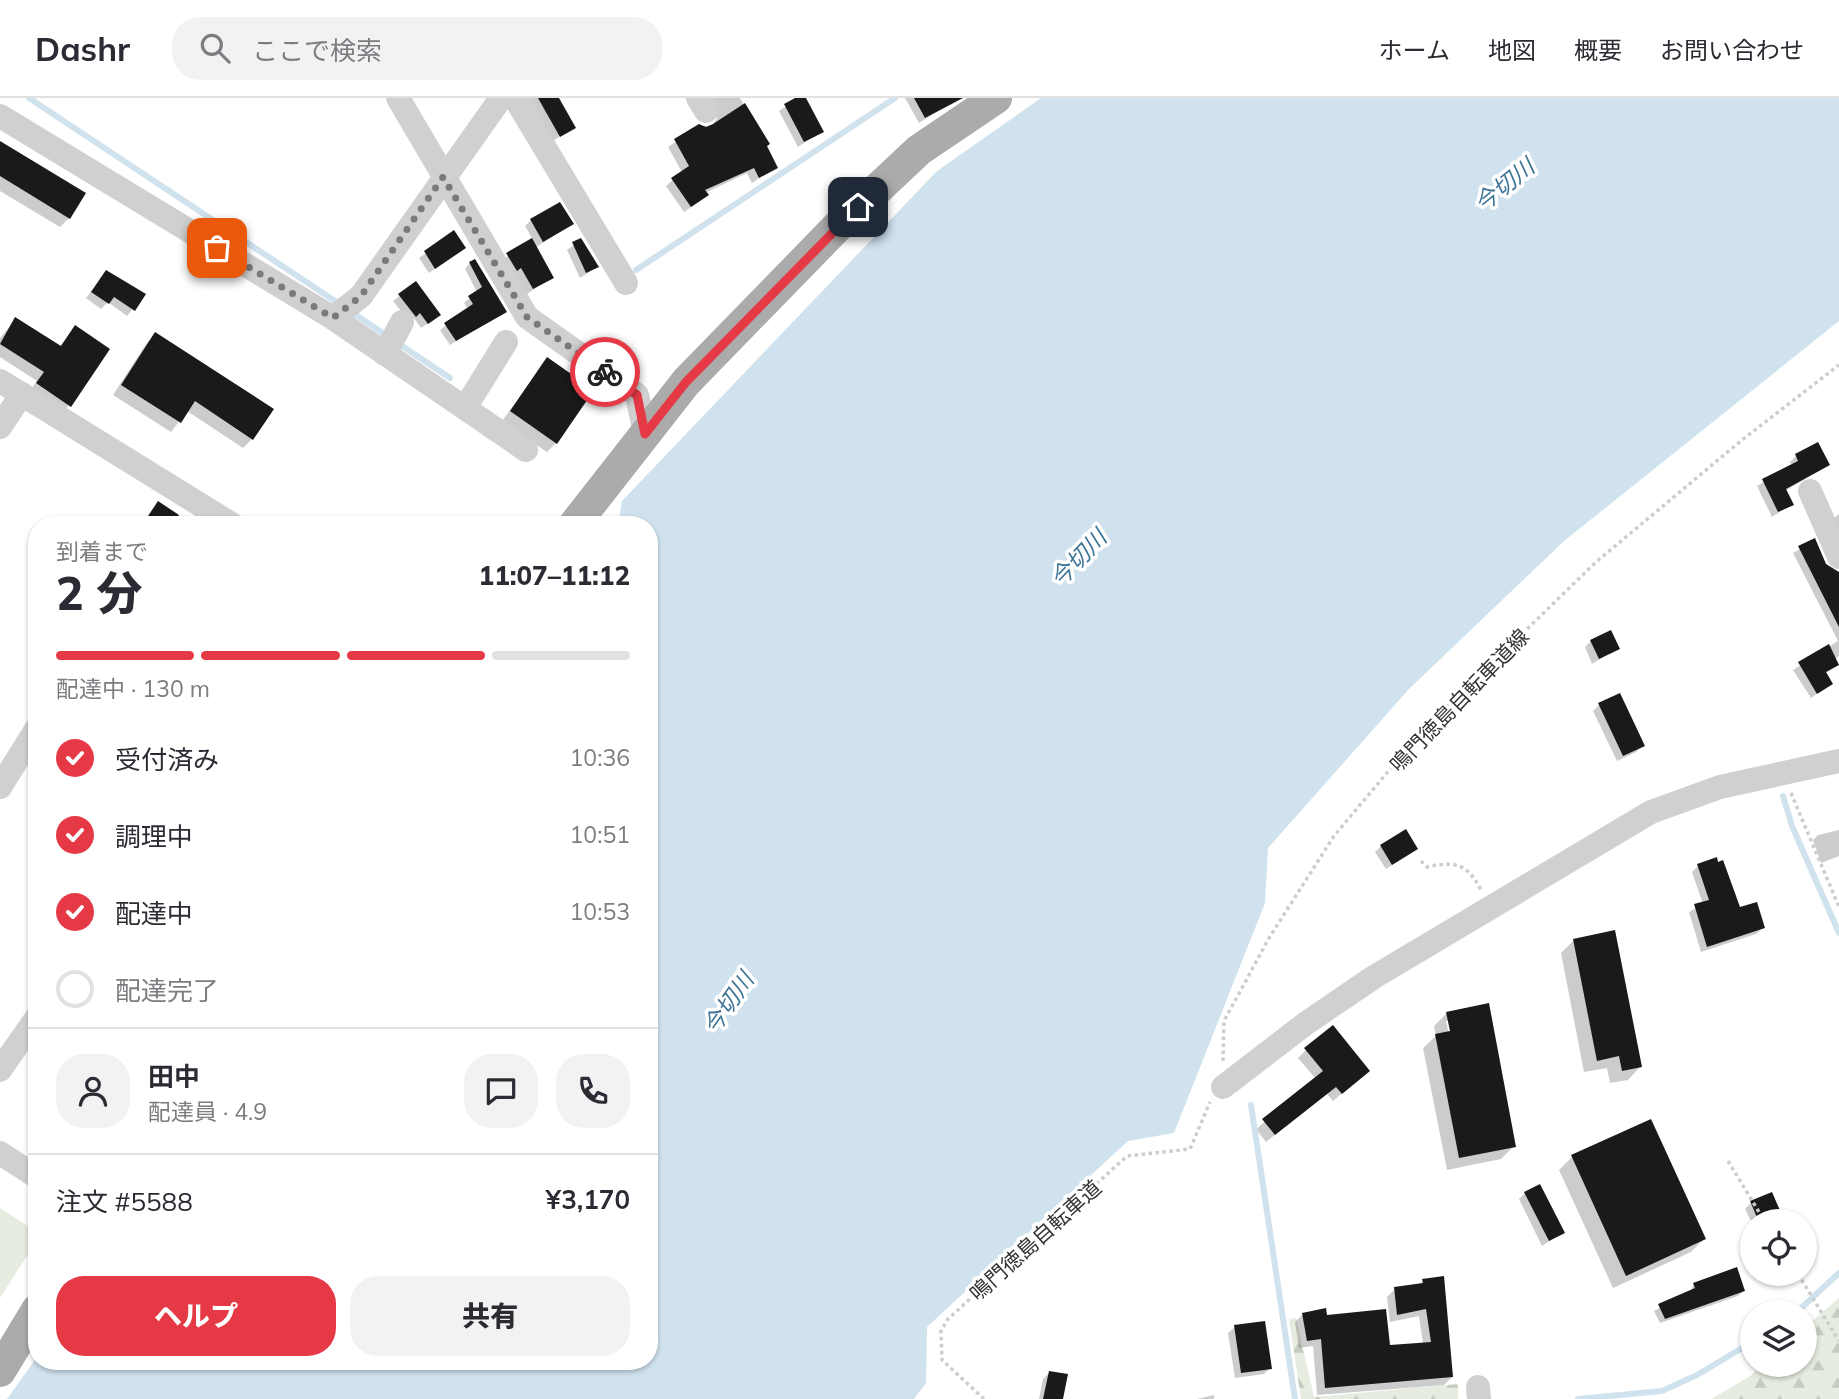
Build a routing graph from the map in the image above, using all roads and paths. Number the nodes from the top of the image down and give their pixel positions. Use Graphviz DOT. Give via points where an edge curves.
graph roads {
  1 [pos="398,98"];
  2 [pos="500,98"];
  3 [pos="515,98"];
  4 [pos="996,98"];
  5 [pos="0,116"];
  6 [pos="443,177"];
  7 [pos="626,284"];
  8 [pos="333,318"];
  9 [pos="402,322"];
  10 [pos="506,342"];
  11 [pos="385,354"];
  12 [pos="1839,365"];
  13 [pos="0,381"];
  14 [pos="22,394"];
  15 [pos="465,408"];
  16 [pos="0,427"];
  17 [pos="645,434"];
  18 [pos="526,450"];
  19 [pos="1810,491"];
  20 [pos="219,516"];
  21 [pos="581,516"];
  22 [pos="1839,557"];
  23 [pos="28,751"];
  24 [pos="1839,761"];
  25 [pos="1783,773"];
  26 [pos="0,787"];
  27 [pos="1421,861"];
  28 [pos="1490,907"];
  29 [pos="1839,907"];
  30 [pos="28,1030"];
  31 [pos="0,1070"];
  32 [pos="1223,1087"];
  33 [pos="0,1153"];
  34 [pos="1728,1161"];
  35 [pos="28,1171"];
  36 [pos="1757,1209"];
  37 [pos="1805,1286"];
  38 [pos="28,1325"];
  39 [pos="1839,1341"];
  40 [pos="0,1371"];
  41 [pos="984,1399"];
  1 -- 6 [label="street"];
  2 -- 6 [label="street"];
  3 -- 7 [label="street"];
  4 -- 17 [label="main road" via="919,150 838,226 686,382"];
  5 -- 8 [label="street"];
  6 -- 8 [label="street" via="361,296"];
  6 -- 17 [label="street" via="527,317 637,395"];
  8 -- 11 [label="street"];
  9 -- 11 [label="street"];
  10 -- 15 [label="street"];
  11 -- 15 [label="street"];
  12 -- 32 [label="path, 鳴門徳島自転車道線" via="1597,562 1422,731 1334,836 1269,938 1224,1021"];
  13 -- 14 [label="street"];
  14 -- 16 [label="street"];
  14 -- 20 [label="street"];
  15 -- 18 [label="street"];
  17 -- 21 [label="main road"];
  19 -- 22 [label="street"];
  23 -- 26 [label="street"];
  24 -- 25 [label="street"];
  25 -- 28 [label="street" via="1720,786 1651,812"];
  25 -- 29 [label="path"];
  27 -- 28 [label="path" via="1427,867 1450,862 1472,873"];
  28 -- 32 [label="street" via="1315,1017"];
  30 -- 31 [label="street"];
  32 -- 41 [label="path, 鳴門徳島自転車道" via="1213,1095 1190,1149 1127,1156 948,1319 941,1331 942,1360"];
  33 -- 35 [label="street"];
  34 -- 36 [label="path"];
  37 -- 39 [label="path"];
  38 -- 40 [label="main road"];
}
